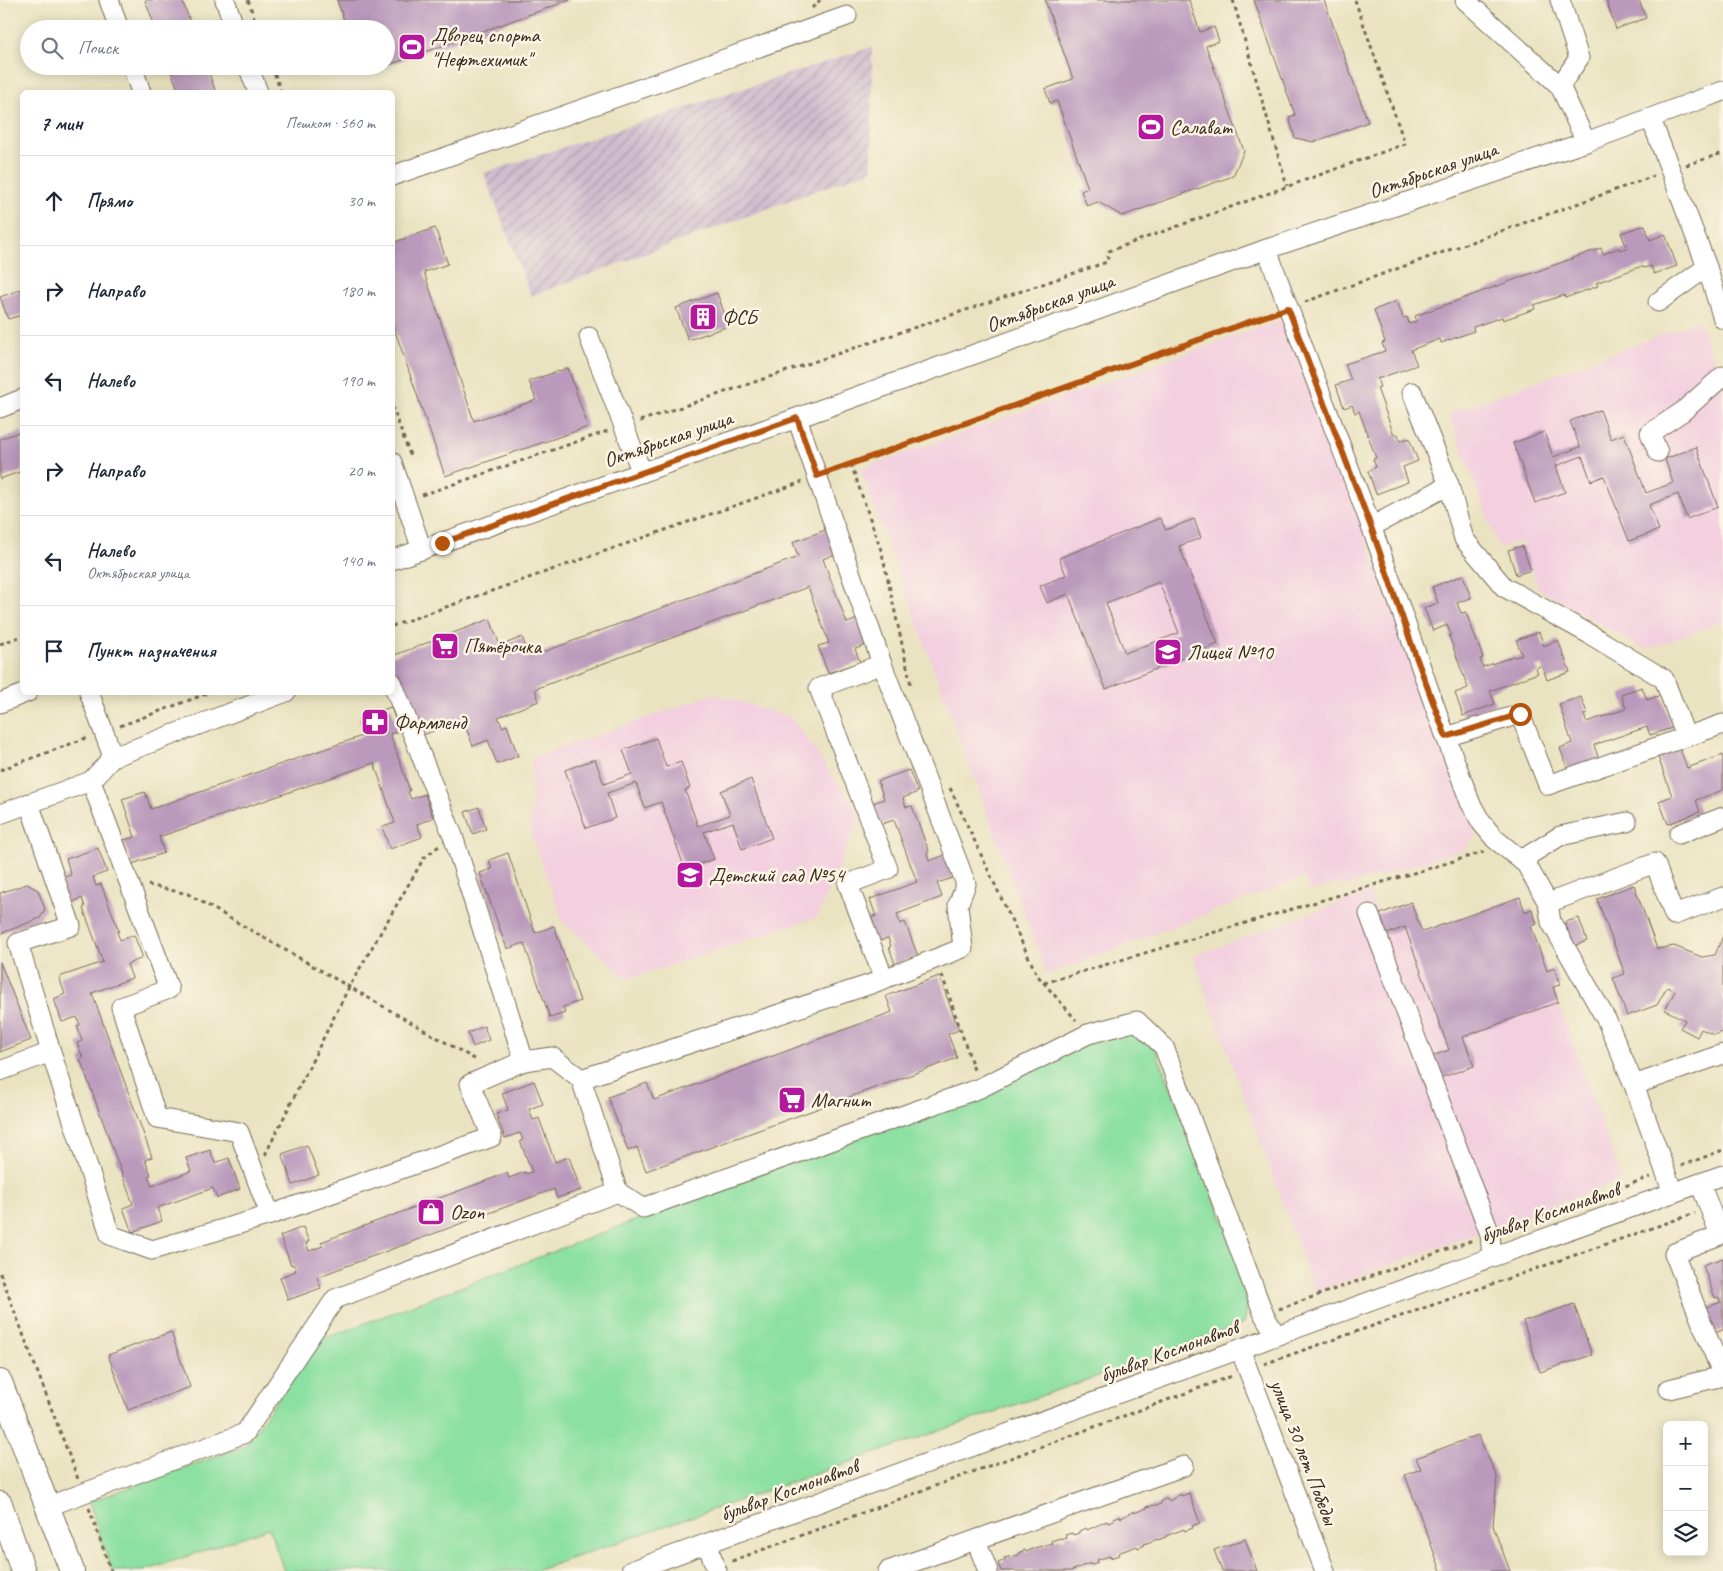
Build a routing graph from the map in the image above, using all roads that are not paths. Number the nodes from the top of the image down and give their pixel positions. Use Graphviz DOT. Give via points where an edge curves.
graph roads {
  1 [pos="108,0"];
  2 [pos="225,0"];
  3 [pos="1465,0"];
  4 [pos="1560,0"];
  5 [pos="847,16"];
  6 [pos="116,20"];
  7 [pos="232,20"];
  8 [pos="135,75"];
  9 [pos="251,75"];
  10 [pos="1560,86"];
  11 [pos="140,90"];
  12 [pos="257,90"];
  13 [pos="1723,91"];
  14 [pos="1651,119"];
  15 [pos="1586,142"];
  16 [pos="395,175"];
  17 [pos="1267,249"];
  18 [pos="1707,268"];
  19 [pos="1658,302"];
  20 [pos="1723,319"];
  21 [pos="589,337"];
  22 [pos="1723,376"];
  23 [pos="1412,392"];
  24 [pos="20,400"];
  25 [pos="0,408"];
  26 [pos="797,418"];
  27 [pos="1658,452"];
  28 [pos="402,460"];
  29 [pos="642,472"];
  30 [pos="1449,485"];
  31 [pos="1371,527"];
  32 [pos="422,550"];
  33 [pos="395,559"];
  34 [pos="882,664"];
  35 [pos="395,690"];
  36 [pos="20,695"];
  37 [pos="90,695"];
  38 [pos="278,695"];
  39 [pos="0,703"];
  40 [pos="1723,724"];
  41 [pos="1446,737"];
  42 [pos="1686,737"];
  43 [pos="113,757"];
  44 [pos="91,781"];
  45 [pos="29,804"];
  46 [pos="0,814"];
  47 [pos="1723,817"];
  48 [pos="1627,822"];
  49 [pos="1679,834"];
  50 [pos="1521,860"];
  51 [pos="1723,897"];
  52 [pos="1548,903"];
  53 [pos="1369,914"];
  54 [pos="884,979"];
  55 [pos="51,1052"];
  56 [pos="1723,1054"];
  57 [pos="524,1061"];
  58 [pos="0,1071"];
  59 [pos="582,1079"];
  60 [pos="1634,1085"];
  61 [pos="1723,1174"];
  62 [pos="1700,1183"];
  63 [pos="618,1192"];
  64 [pos="1673,1193"];
  65 [pos="270,1215"];
  66 [pos="1492,1256"];
  67 [pos="1276,1336"];
  68 [pos="1240,1348"];
  69 [pos="0,1382"];
  70 [pos="1669,1389"];
  71 [pos="1184,1466"];
  72 [pos="0,1504"];
  73 [pos="49,1506"];
  74 [pos="976,1540"];
  75 [pos="708,1544"];
  76 [pos="717,1569"];
  77 [pos="23,1571"];
  78 [pos="72,1571"];
  79 [pos="631,1571"];
  80 [pos="888,1571"];
  81 [pos="988,1571"];
  82 [pos="1324,1571"];
  1 -- 6 [label="street"];
  2 -- 7 [label="street"];
  3 -- 10 [label="street"];
  4 -- 10 [label="street" via="1579,58"];
  5 -- 16 [label="street"];
  8 -- 11 [label="street"];
  9 -- 12 [label="street"];
  10 -- 15 [label="street"];
  13 -- 14 [label="street, Октябрьская улица"];
  14 -- 15 [label="street, Октябрьская улица"];
  14 -- 18 [label="street"];
  15 -- 17 [label="street, Октябрьская улица"];
  17 -- 26 [label="street, Октябрьская улица"];
  17 -- 31 [label="street"];
  18 -- 19 [label="street"];
  18 -- 20 [label="street"];
  21 -- 29 [label="street"];
  22 -- 27 [label="street" via="1682,412 1650,433"];
  23 -- 30 [label="street"];
  24 -- 25 [label="street"];
  26 -- 29 [label="street, Октябрьская улица"];
  26 -- 34 [label="street"];
  28 -- 32 [label="street" via="407,501"];
  29 -- 32 [label="street, Октябрьская улица"];
  30 -- 31 [label="street"];
  30 -- 42 [label="street" via="1464,539 1504,586 1664,679"];
  31 -- 41 [label="street"];
  32 -- 33 [label="street, Октябрьская улица"];
  34 -- 54 [label="street" via="966,884 958,906 963,948"];
  34 -- 54 [label="street" via="819,688 888,869 848,884"];
  35 -- 57 [label="street" via="453,836"];
  36 -- 39 [label="street"];
  37 -- 43 [label="street"];
  38 -- 43 [label="street"];
  40 -- 42 [label="street"];
  41 -- 42 [label="street" via="1520,714 1548,785"];
  41 -- 50 [label="street" via="1470,802 1481,822"];
  43 -- 44 [label="street"];
  44 -- 45 [label="street"];
  44 -- 65 [label="street" via="169,989 120,1007 157,1118 239,1132"];
  45 -- 46 [label="street"];
  45 -- 55 [label="street" via="72,926 18,943"];
  47 -- 49 [label="street"];
  48 -- 50 [label="street" via="1560,836"];
  50 -- 52 [label="street"];
  51 -- 52 [label="street" via="1674,915 1655,863"];
  52 -- 60 [label="street" via="1552,922 1607,1021"];
  53 -- 66 [label="street" via="1490,1234"];
  54 -- 59 [label="street"];
  55 -- 58 [label="street"];
  55 -- 65 [label="street" via="110,1235 152,1250"];
  56 -- 60 [label="street"];
  57 -- 59 [label="street" via="552,1057"];
  57 -- 65 [label="street" via="470,1084 492,1137"];
  59 -- 63 [label="street"];
  60 -- 64 [label="street"];
  61 -- 62 [label="street, бульвар Космонавтов"];
  62 -- 64 [label="street, бульвар Космонавтов"];
  62 -- 70 [label="street" via="1720,1235 1674,1253 1723,1376"];
  63 -- 67 [label="street" via="642,1208 980,1088 1088,1034 1137,1021 1164,1047 1264,1315"];
  63 -- 73 [label="street" via="335,1299 245,1433"];
  64 -- 66 [label="street, бульвар Космонавтов"];
  66 -- 67 [label="street, бульвар Космонавтов"];
  67 -- 68 [label="street, бульвар Космонавтов"];
  68 -- 75 [label="street, бульвар Космонавтов"];
  68 -- 82 [label="street, улица 30 лет Победы"];
  69 -- 73 [label="main road"];
  71 -- 74 [label="street"];
  72 -- 77 [label="main road"];
  73 -- 78 [label="main road"];
  74 -- 80 [label="street"];
  74 -- 81 [label="street"];
  75 -- 76 [label="street"];
  75 -- 79 [label="street, бульвар Космонавтов"];
}
